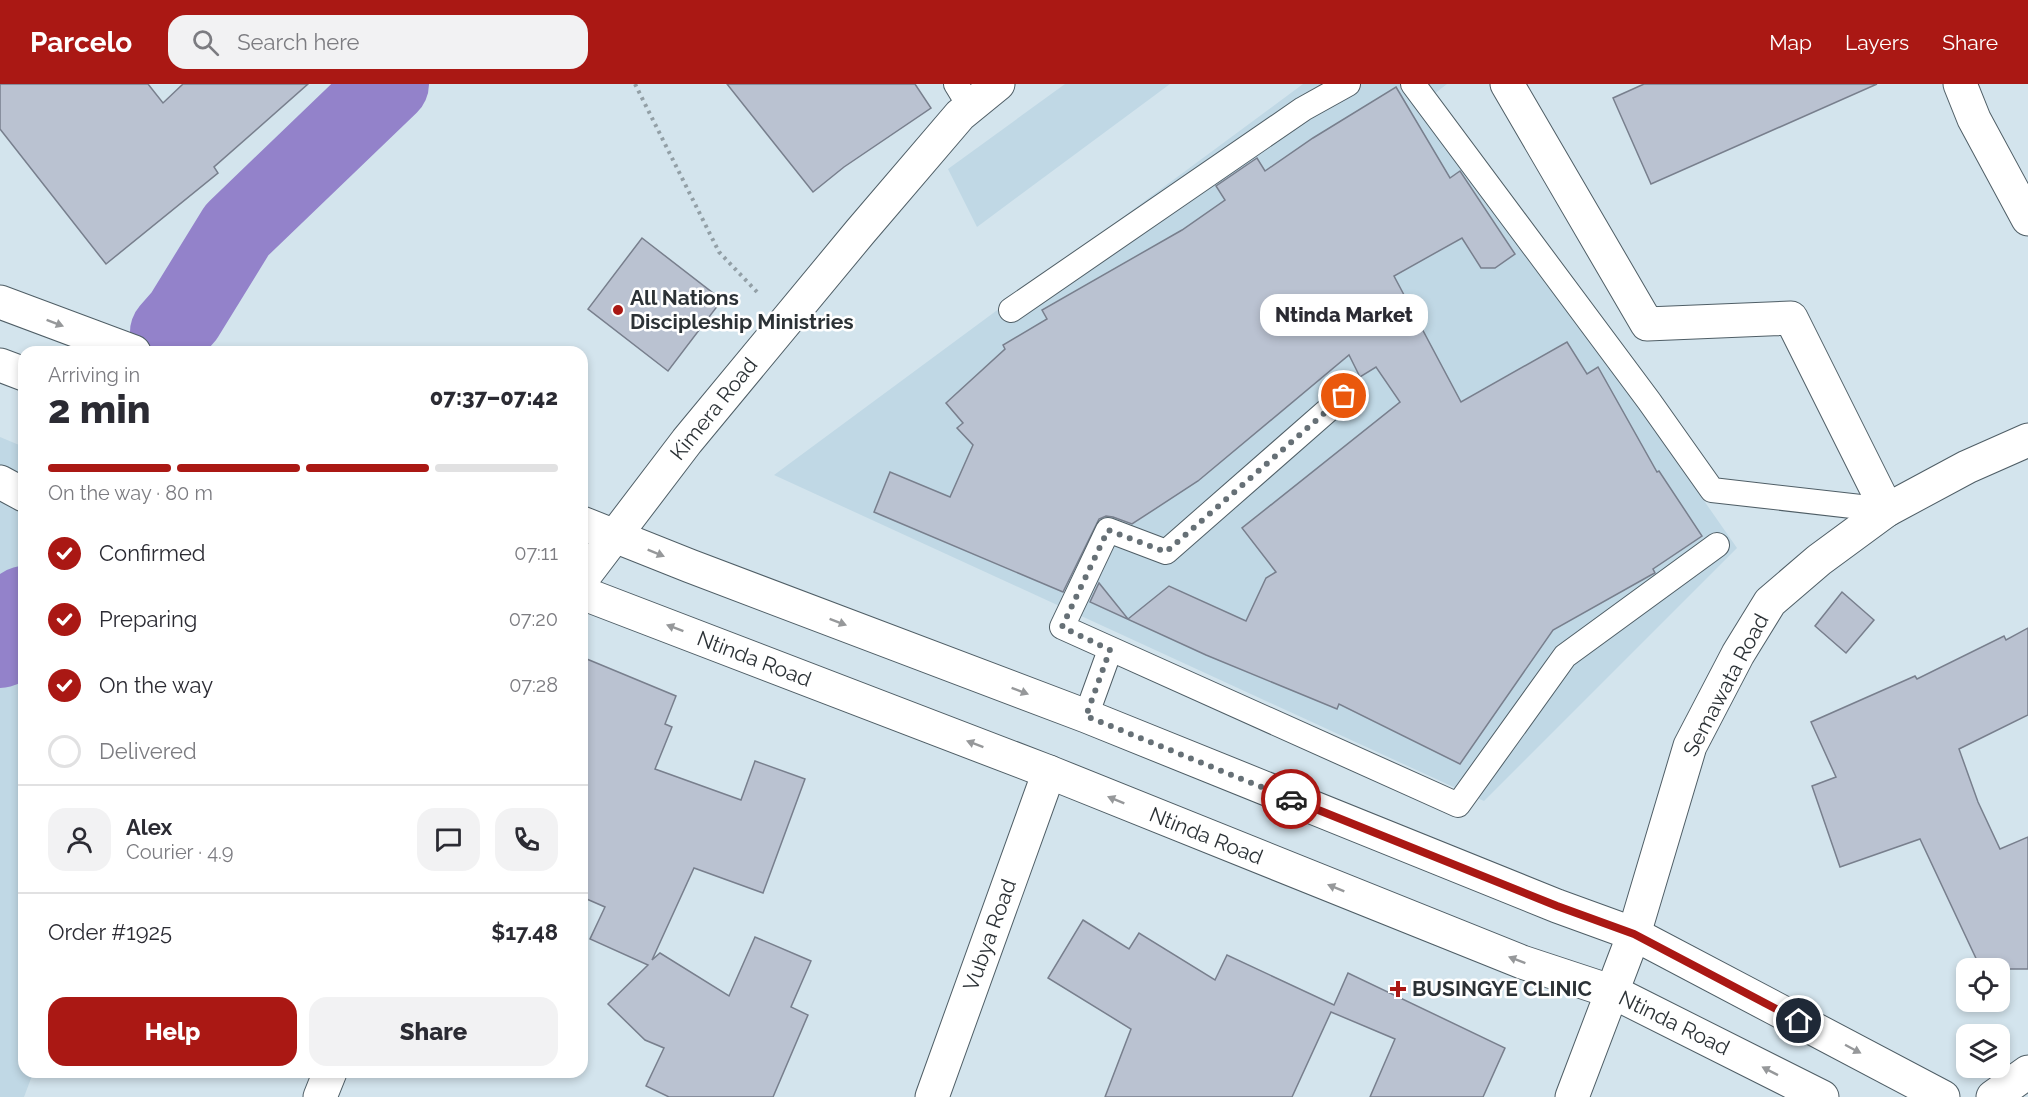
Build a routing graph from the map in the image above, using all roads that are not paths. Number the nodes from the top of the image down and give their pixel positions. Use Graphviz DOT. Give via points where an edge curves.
graph roads {
  1 [pos="998,84"];
  2 [pos="1348,84"];
  3 [pos="1413,84"];
  4 [pos="1507,84"];
  5 [pos="1960,84"];
  6 [pos="963,95"];
  7 [pos="2028,219"];
  8 [pos="0,302"];
  9 [pos="1011,310"];
  10 [pos="118,346"];
  11 [pos="0,364"];
  12 [pos="18,372"];
  13 [pos="1344,396"];
  14 [pos="2028,440"];
  15 [pos="0,482"];
  16 [pos="18,492"];
  17 [pos="1887,510"];
  18 [pos="588,525"];
  19 [pos="614,536"];
  20 [pos="1717,545"];
  21 [pos="588,571"];
  22 [pos="588,595"];
  23 [pos="1110,650"];
  24 [pos="1086,716"];
  25 [pos="1049,772"];
  26 [pos="1634,934"];
  27 [pos="1613,992"];
  28 [pos="2028,1072"];
  29 [pos="328,1078"];
  30 [pos="320,1097"];
  31 [pos="932,1097"];
  32 [pos="1572,1097"];
  33 [pos="1822,1097"];
  34 [pos="1943,1097"];
  35 [pos="1994,1097"];
  1 -- 6 [label="main road, Kimera Road"];
  2 -- 9 [label="lane" via="1303,109"];
  3 -- 17 [label="lane" via="1712,490"];
  4 -- 17 [label="main road" via="1647,324 1791,318"];
  5 -- 7 [label="main road" via="1974,119"];
  6 -- 19 [label="main road, Kimera Road" via="960,115 687,441"];
  8 -- 10 [label="main road, one-way"];
  11 -- 12 [label="main road"];
  13 -- 23 [label="lane" via="1166,552 1108,530 1062,627"];
  14 -- 17 [label="main road, Semawata Road"];
  15 -- 16 [label="main road"];
  17 -- 26 [label="main road, Semawata Road" via="1770,602 1737,654 1690,747"];
  18 -- 19 [label="main road"];
  19 -- 21 [label="main road, Kimera Road"];
  19 -- 24 [label="main road, one-way"];
  20 -- 23 [label="lane" via="1565,656 1458,805"];
  25 -- 22 [label="main road, Ntinda Road, one-way"];
  23 -- 24 [label="lane"];
  24 -- 26 [label="main road"];
  27 -- 25 [label="main road, Ntinda Road, one-way" via="1522,962"];
  25 -- 31 [label="main road, Vubya Road"];
  26 -- 27 [label="main road, Semawata Road"];
  26 -- 34 [label="main road, one-way"];
  27 -- 32 [label="main road, Semawata Road"];
  33 -- 27 [label="main road, Ntinda Road, one-way"];
  28 -- 35 [label="main road"];
  29 -- 30 [label="main road"];
}
